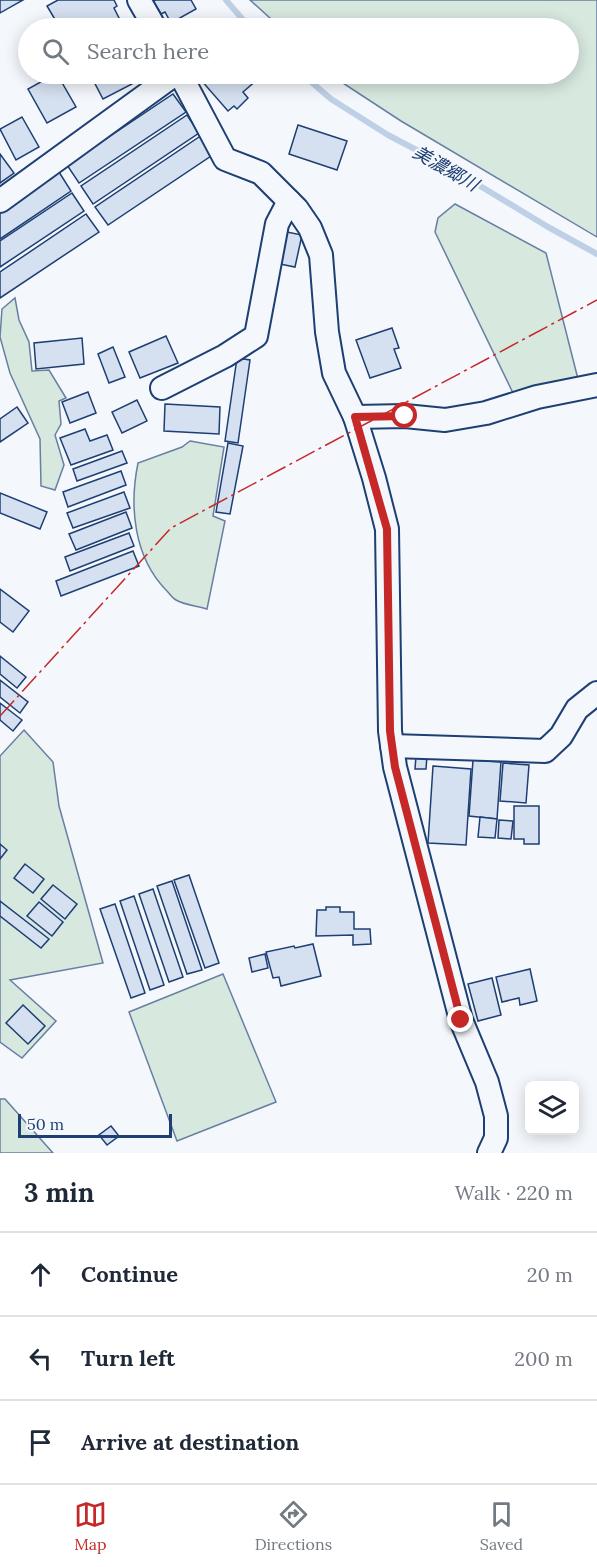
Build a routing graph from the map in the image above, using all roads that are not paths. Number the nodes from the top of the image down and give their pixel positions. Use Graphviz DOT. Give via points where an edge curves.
graph roads {
  1 [pos="139,0"];
  2 [pos="149,18"];
  3 [pos="161,84"];
  4 [pos="186,84"];
  5 [pos="0,201"];
  6 [pos="290,201"];
  7 [pos="597,385"];
  8 [pos="162,388"];
  9 [pos="355,417"];
  10 [pos="597,693"];
  11 [pos="392,746"];
  12 [pos="489,1153"];
  1 -- 2 [label="street"];
  3 -- 5 [label="street"];
  4 -- 6 [label="street" via="225,159 261,173"];
  6 -- 8 [label="street" via="277,224 256,336"];
  6 -- 9 [label="street" via="310,228 321,255 334,373"];
  7 -- 9 [label="street" via="445,420"];
  9 -- 11 [label="street" via="387,529"];
  10 -- 11 [label="street" via="577,709 561,736 545,750"];
  11 -- 12 [label="street" via="415,850 461,1020 487,1082 496,1116 496,1138"];
}
